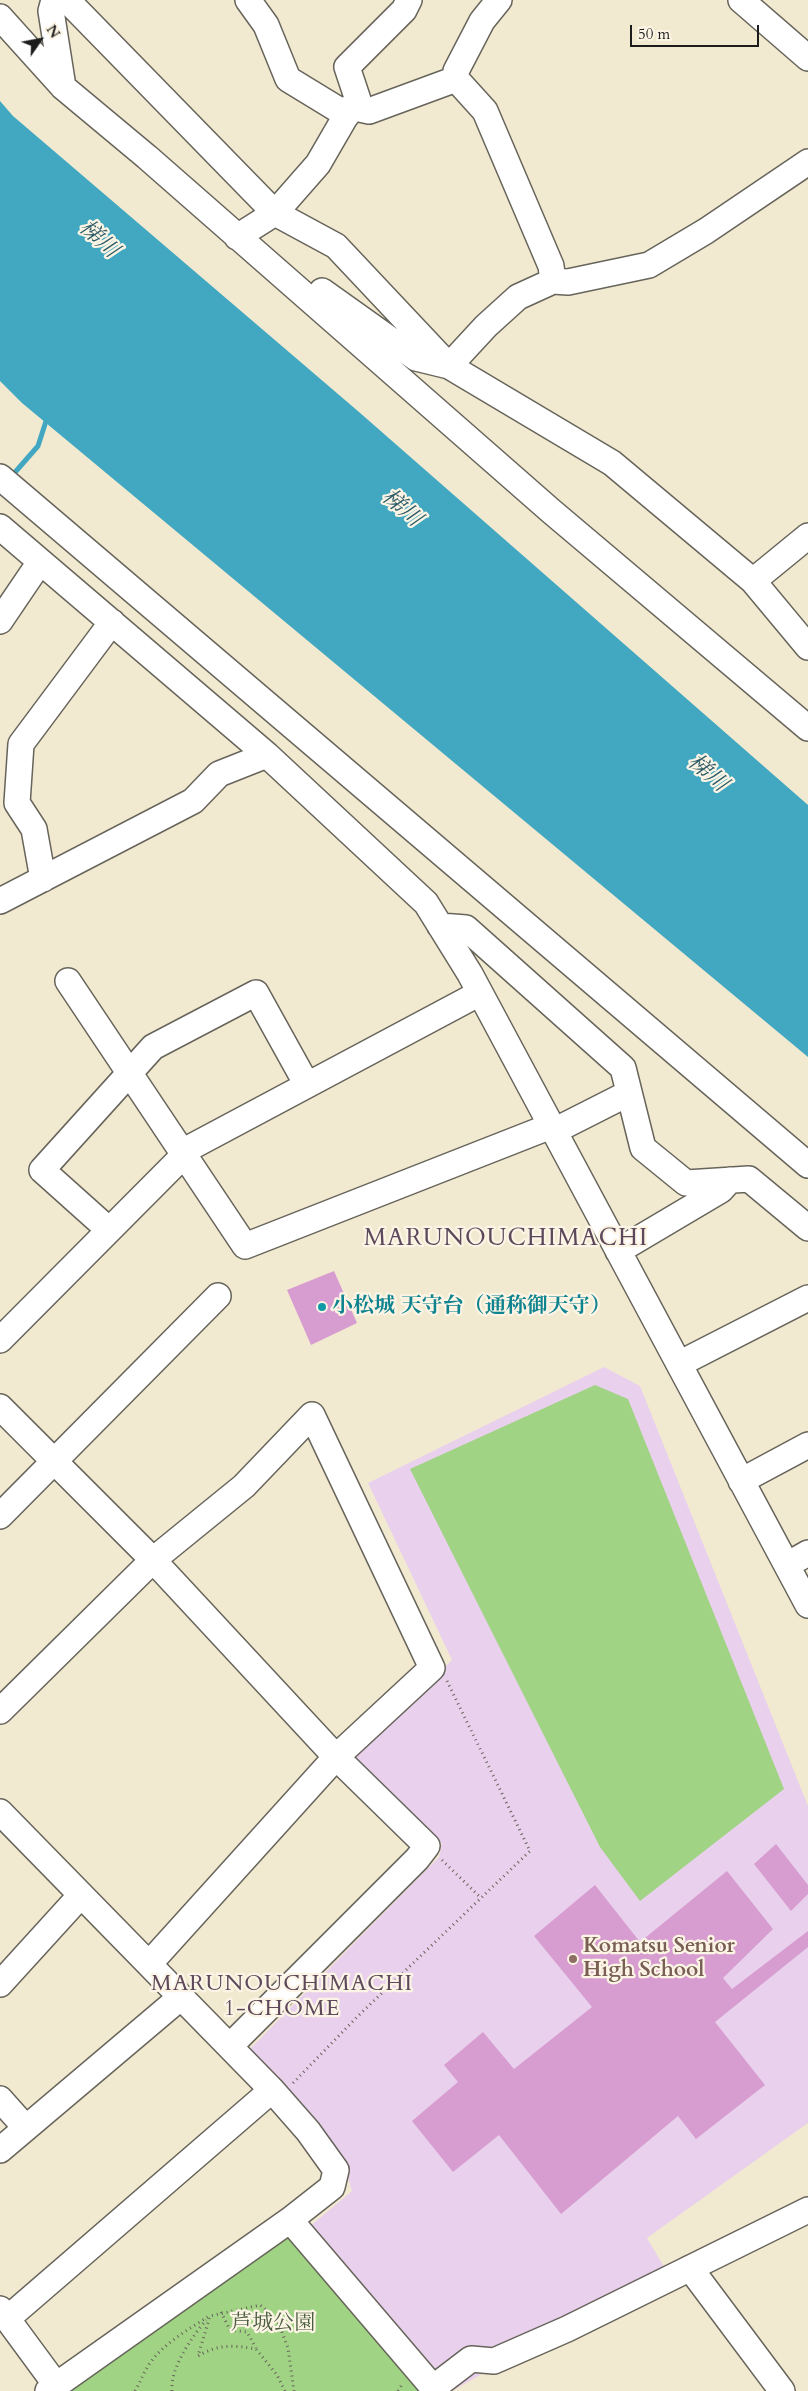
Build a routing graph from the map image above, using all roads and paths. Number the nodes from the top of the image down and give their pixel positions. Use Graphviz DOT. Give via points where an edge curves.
graph roads {
  1 [pos="54,0"];
  2 [pos="67,0"];
  3 [pos="248,0"];
  4 [pos="410,0"];
  5 [pos="499,0"];
  6 [pos="741,0"];
  7 [pos="0,17"];
  8 [pos="808,58"];
  9 [pos="456,80"];
  10 [pos="63,86"];
  11 [pos="354,112"];
  12 [pos="808,162"];
  13 [pos="274,213"];
  14 [pos="237,237"];
  15 [pos="280,273"];
  16 [pos="553,281"];
  17 [pos="449,366"];
  18 [pos="0,477"];
  19 [pos="0,527"];
  20 [pos="808,536"];
  21 [pos="40,562"];
  22 [pos="753,580"];
  23 [pos="0,621"];
  24 [pos="112,622"];
  25 [pos="808,647"];
  26 [pos="808,728"];
  27 [pos="267,755"];
  28 [pos="43,878"];
  29 [pos="0,901"];
  30 [pos="440,926"];
  31 [pos="68,981"];
  32 [pos="480,993"];
  33 [pos="130,1073"];
  34 [pos="306,1085"];
  35 [pos="629,1093"];
  36 [pos="552,1128"];
  37 [pos="184,1154"];
  38 [pos="808,1164"];
  39 [pos="730,1180"];
  40 [pos="808,1228"];
  41 [pos="109,1230"];
  42 [pos="618,1251"];
  43 [pos="218,1296"];
  44 [pos="808,1298"];
  45 [pos="0,1340"];
  46 [pos="679,1364"];
  47 [pos="0,1407"];
  48 [pos="808,1445"];
  49 [pos="55,1461"];
  50 [pos="741,1480"];
  51 [pos="0,1516"];
  52 [pos="797,1559"];
  53 [pos="153,1560"];
  54 [pos="808,1605"];
  55 [pos="432,1668"];
  56 [pos="0,1711"];
  57 [pos="336,1757"];
  58 [pos="0,1812"];
  59 [pos="427,1846"];
  60 [pos="81,1895"];
  61 [pos="481,1898"];
  62 [pos="149,1964"];
  63 [pos="0,1984"];
  64 [pos="181,1997"];
  65 [pos="230,2046"];
  66 [pos="276,2094"];
  67 [pos="0,2099"];
  68 [pos="25,2127"];
  69 [pos="0,2150"];
  70 [pos="808,2210"];
  71 [pos="290,2220"];
  72 [pos="690,2268"];
  73 [pos="221,2312"];
  74 [pos="4,2313"];
  75 [pos="210,2316"];
  76 [pos="256,2349"];
  77 [pos="52,2388"];
  78 [pos="435,2390"];
  79 [pos="135,2391"];
  80 [pos="172,2391"];
  81 [pos="285,2391"];
  82 [pos="294,2391"];
  83 [pos="782,2391"];
  1 -- 10 [label="street" via="51,11"];
  2 -- 13 [label="street"];
  3 -- 11 [label="street" via="266,24 288,79"];
  4 -- 11 [label="street" via="347,67"];
  5 -- 9 [label="street" via="482,20 456,71"];
  6 -- 8 [label="street"];
  7 -- 10 [label="street"];
  9 -- 11 [label="street" via="369,111"];
  9 -- 16 [label="street" via="485,110 551,266"];
  10 -- 14 [label="street"];
  11 -- 13 [label="street" via="318,164"];
  12 -- 16 [label="street" via="649,265 568,282"];
  13 -- 14 [label="street"];
  13 -- 17 [label="street" via="336,246"];
  14 -- 15 [label="street"];
  15 -- 17 [label="street" via="306,280 416,358"];
  15 -- 26 [label="street" via="551,511"];
  16 -- 17 [label="street" via="518,297"];
  17 -- 22 [label="street" via="612,463"];
  18 -- 38 [label="street"];
  19 -- 21 [label="street"];
  20 -- 22 [label="street"];
  21 -- 23 [label="street"];
  21 -- 24 [label="street"];
  22 -- 25 [label="street"];
  24 -- 27 [label="street"];
  24 -- 28 [label="street" via="21,744 17,803 34,829"];
  27 -- 28 [label="street" via="219,774 193,801"];
  27 -- 30 [label="street" via="426,903"];
  28 -- 29 [label="street"];
  30 -- 32 [label="street"];
  30 -- 35 [label="street" via="466,928 623,1068"];
  31 -- 33 [label="street"];
  32 -- 34 [label="street"];
  32 -- 36 [label="street"];
  33 -- 34 [label="street" via="153,1047 256,993"];
  33 -- 37 [label="street"];
  33 -- 41 [label="street" via="42,1170"];
  34 -- 37 [label="street" via="193,1146"];
  35 -- 36 [label="street"];
  35 -- 39 [label="street" via="643,1148 686,1183"];
  36 -- 37 [label="street" via="245,1246"];
  36 -- 42 [label="street"];
  37 -- 41 [label="street"];
  39 -- 40 [label="street" via="748,1179"];
  39 -- 42 [label="street" via="721,1190"];
  41 -- 45 [label="street"];
  42 -- 46 [label="street"];
  43 -- 49 [label="street"];
  44 -- 46 [label="street"];
  46 -- 50 [label="street"];
  47 -- 49 [label="street"];
  48 -- 50 [label="street"];
  49 -- 51 [label="street"];
  49 -- 53 [label="street"];
  50 -- 52 [label="street"];
  52 -- 54 [label="street"];
  53 -- 55 [label="street" via="244,1486 312,1415"];
  53 -- 56 [label="street"];
  53 -- 57 [label="street"];
  55 -- 57 [label="street"];
  55 -- 61 [label="path" via="443,1673 530,1851"];
  57 -- 59 [label="street"];
  57 -- 62 [label="street"];
  58 -- 60 [label="street"];
  59 -- 61 [label="path"];
  59 -- 65 [label="street"];
  60 -- 62 [label="street"];
  60 -- 63 [label="street"];
  61 -- 66 [label="path"];
  62 -- 64 [label="street"];
  64 -- 65 [label="street"];
  64 -- 68 [label="street"];
  65 -- 66 [label="street"];
  66 -- 71 [label="street" via="336,2170 332,2187"];
  66 -- 74 [label="street"];
  67 -- 68 [label="street"];
  68 -- 69 [label="street"];
  70 -- 72 [label="street"];
  71 -- 77 [label="street"];
  71 -- 78 [label="street"];
  72 -- 78 [label="street" via="494,2362 471,2359"];
  72 -- 83 [label="street"];
  73 -- 75 [label="path"];
  73 -- 76 [label="path" via="230,2330 247,2332"];
  73 -- 82 [label="path" via="260,2305 277,2319 288,2348"];
  74 -- 77 [label="street"];
  75 -- 76 [label="path" via="198,2356 210,2349 232,2345"];
  75 -- 79 [label="path" via="157,2356"];
  75 -- 80 [label="path" via="187,2345 171,2380"];
  76 -- 81 [label="path" via="277,2375"];
}
